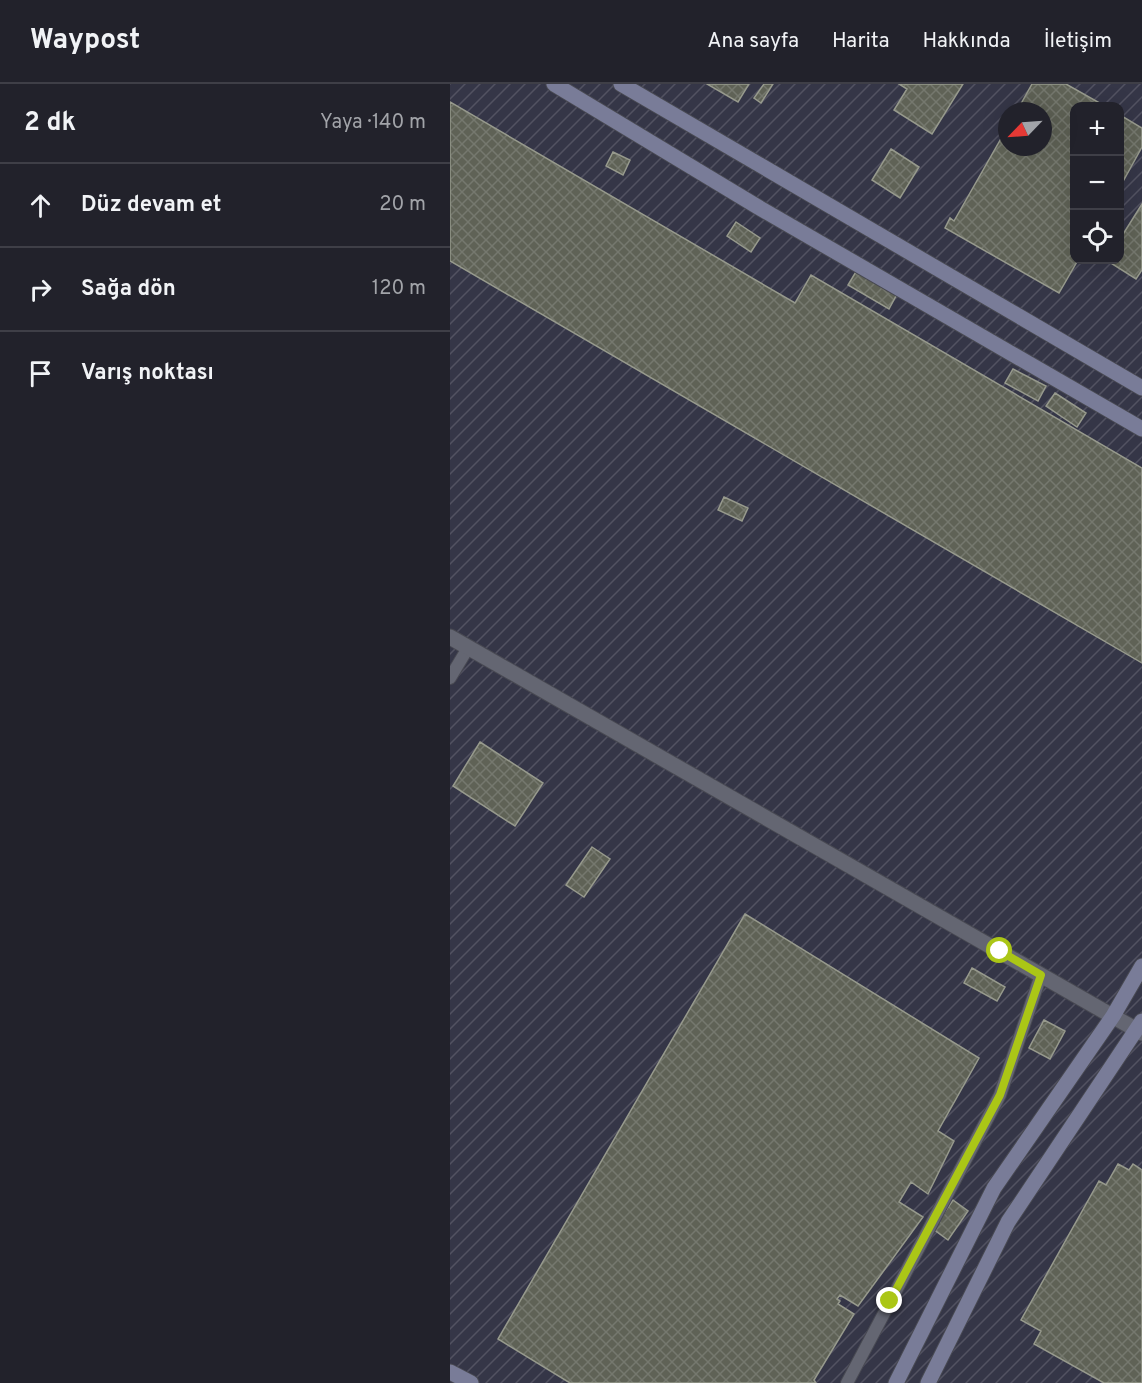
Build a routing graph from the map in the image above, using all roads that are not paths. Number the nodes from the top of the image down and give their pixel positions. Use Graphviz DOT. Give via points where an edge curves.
graph roads {
  1 [pos="554,84"];
  2 [pos="621,84"];
  3 [pos="1142,388"];
  4 [pos="1142,429"];
  5 [pos="450,637"];
  6 [pos="468,648"];
  7 [pos="450,678"];
  8 [pos="1142,966"];
  9 [pos="1041,975"];
  10 [pos="1113,1016"];
  11 [pos="1140,1028"];
  12 [pos="450,1372"];
  13 [pos="471,1383"];
  14 [pos="847,1383"];
  15 [pos="896,1383"];
  16 [pos="928,1383"];
  1 -- 4 [label="street"];
  2 -- 3 [label="street"];
  5 -- 6 [label="street"];
  6 -- 7 [label="lane"];
  6 -- 9 [label="street"];
  8 -- 10 [label="street"];
  9 -- 10 [label="street"];
  9 -- 14 [label="lane" via="1000,1095"];
  10 -- 11 [label="street"];
  10 -- 15 [label="street" via="994,1188"];
  11 -- 16 [label="street" via="1008,1222"];
  12 -- 13 [label="street"];
}
